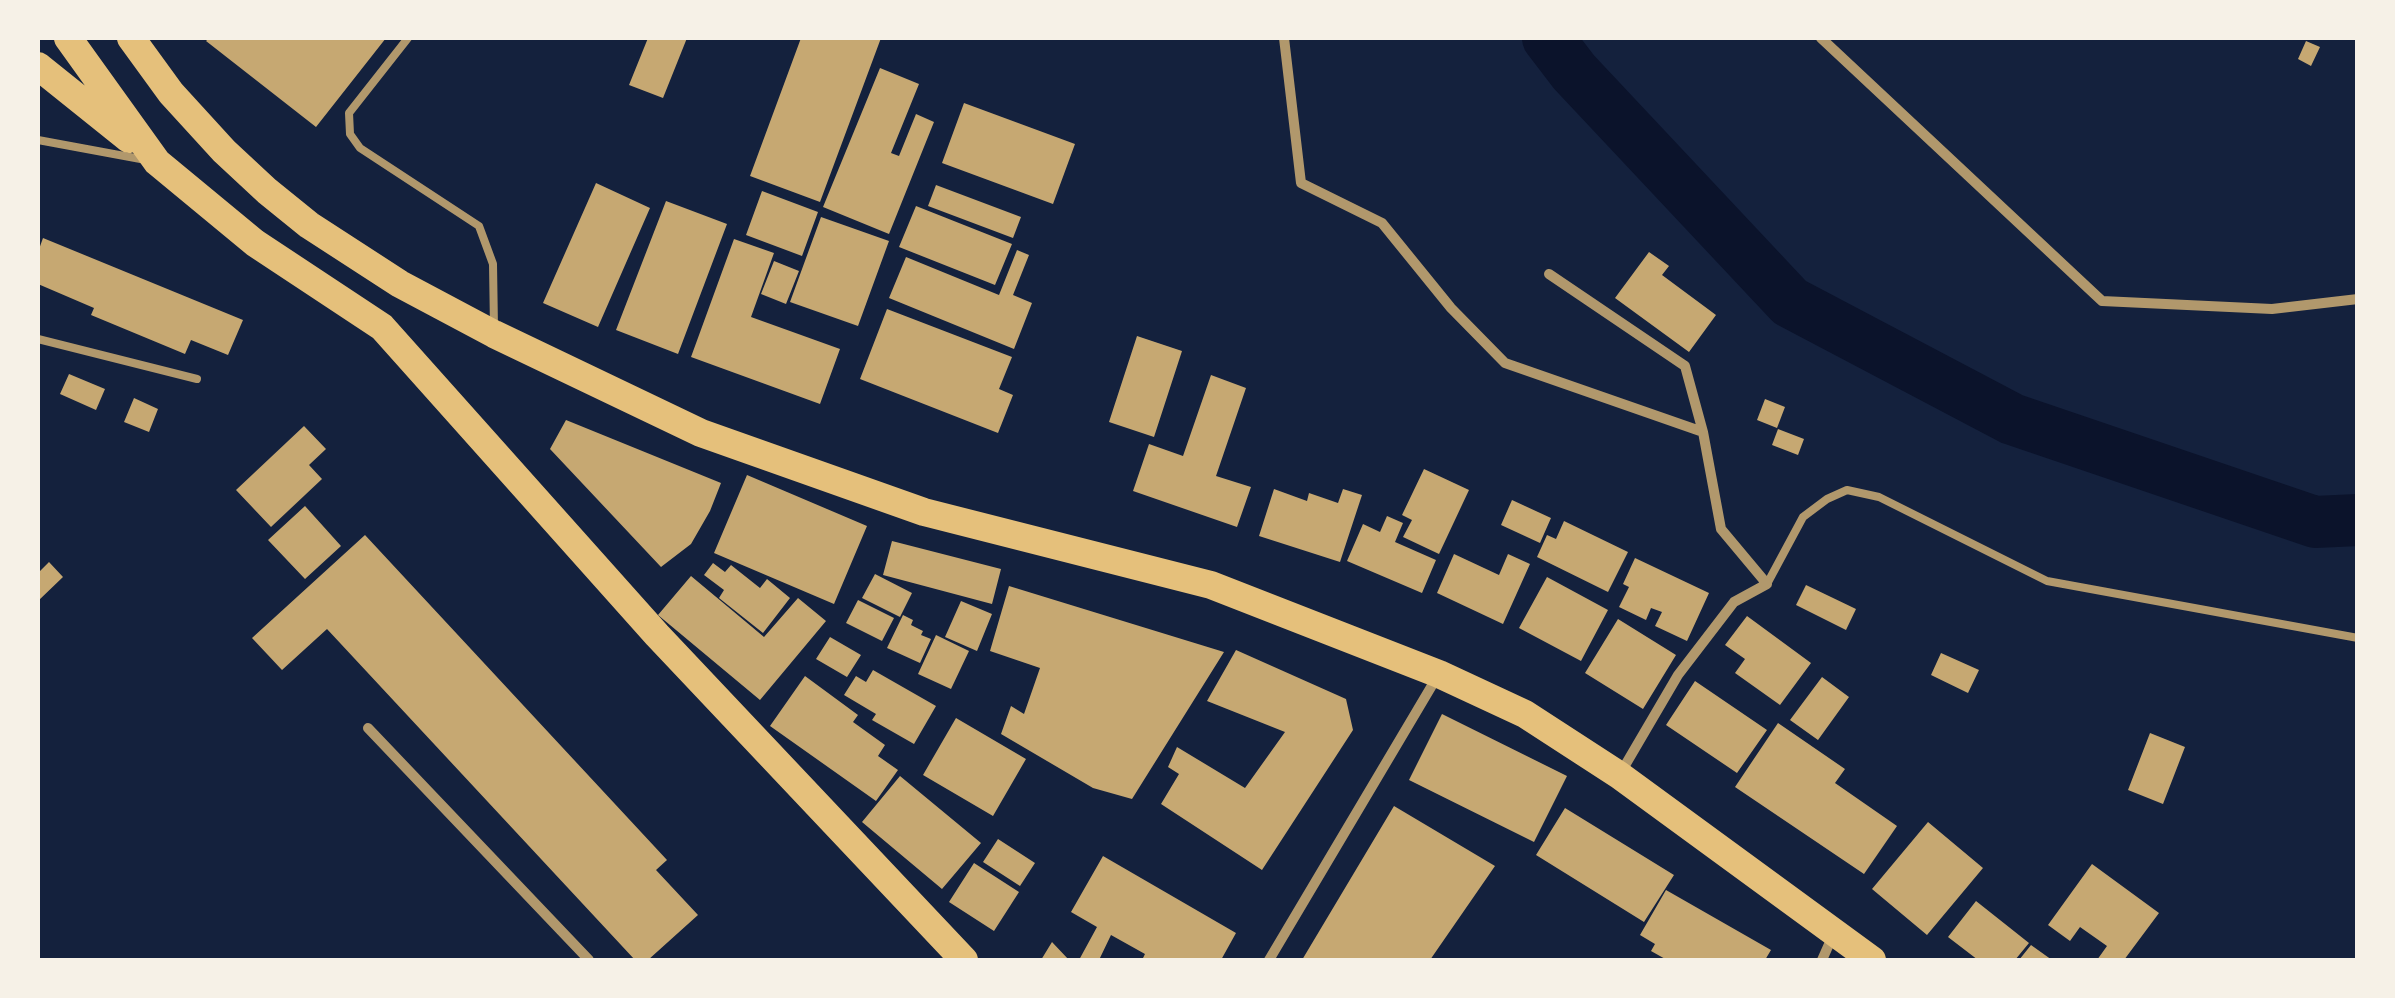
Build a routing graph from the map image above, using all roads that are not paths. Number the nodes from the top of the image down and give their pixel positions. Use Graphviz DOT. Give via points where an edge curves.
graph roads {
  1 [pos="68,38"];
  2 [pos="131,38"];
  3 [pos="408,38"];
  4 [pos="1284,38"];
  5 [pos="1821,38"];
  6 [pos="38,66"];
  7 [pos="38,140"];
  8 [pos="157,162"];
  9 [pos="1548,274"];
  10 [pos="2358,298"];
  11 [pos="494,334"];
  12 [pos="38,338"];
  13 [pos="197,378"];
  14 [pos="1703,432"];
  15 [pos="1767,584"];
  16 [pos="2358,638"];
  17 [pos="1439,674"];
  18 [pos="368,728"];
  19 [pos="1620,775"];
  20 [pos="1834,932"];
  21 [pos="589,960"];
  22 [pos="964,960"];
  23 [pos="1270,960"];
  24 [pos="1822,960"];
  25 [pos="1872,960"];
  1 -- 8 [label="highway"];
  2 -- 11 [label="highway" via="224,151 295,214 400,284"];
  3 -- 11 [label="lane" via="350,113 350,134 360,148 479,226 493,264"];
  4 -- 14 [label="street" via="1300,183 1382,223 1506,363"];
  5 -- 10 [label="street" via="2102,301 2272,309"];
  6 -- 8 [label="highway"];
  7 -- 8 [label="lane"];
  8 -- 22 [label="highway" via="255,244 382,327 656,636"];
  9 -- 14 [label="street" via="1685,366"];
  11 -- 17 [label="highway" via="700,433 924,512 1210,586"];
  12 -- 13 [label="lane"];
  14 -- 15 [label="street" via="1721,529"];
  15 -- 16 [label="lane" via="1803,517 1847,490 1879,496 2047,581"];
  15 -- 19 [label="street" via="1734,602 1678,676"];
  17 -- 19 [label="highway" via="1525,714"];
  17 -- 23 [label="street"];
  18 -- 21 [label="street"];
  19 -- 20 [label="highway"];
  20 -- 24 [label="street"];
  20 -- 25 [label="highway"];
}
